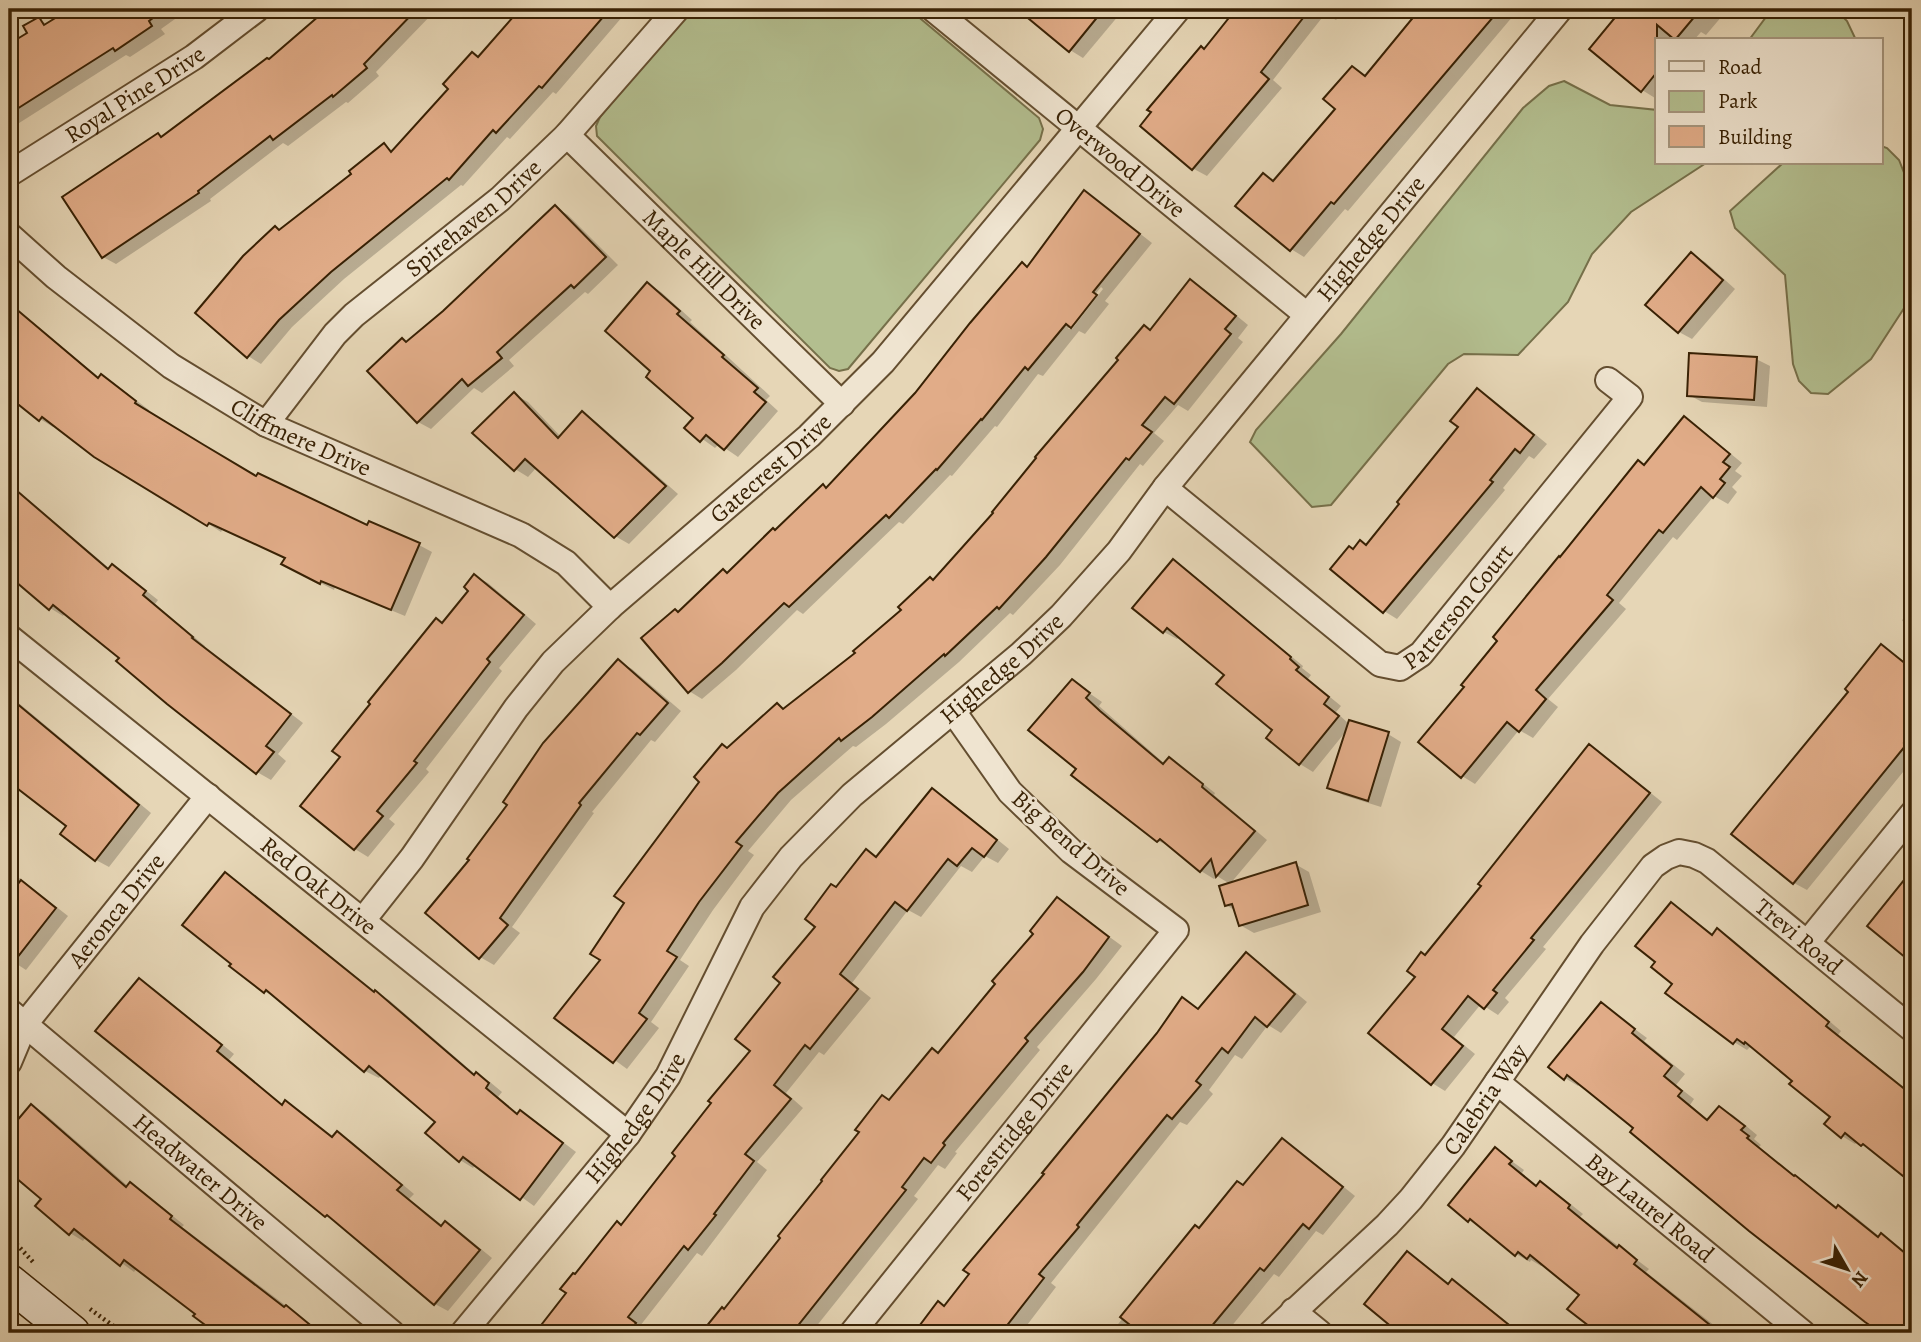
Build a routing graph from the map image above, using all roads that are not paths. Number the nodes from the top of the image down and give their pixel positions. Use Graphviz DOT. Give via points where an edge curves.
graph roads {
  1 [pos="257,9"];
  2 [pos="677,9"];
  3 [pos="933,9"];
  4 [pos="1178,9"];
  5 [pos="1560,9"];
  6 [pos="1079,128"];
  7 [pos="567,135"];
  8 [pos="9,174"];
  9 [pos="9,234"];
  10 [pos="1307,315"];
  11 [pos="1608,380"];
  12 [pos="842,404"];
  13 [pos="266,424"];
  14 [pos="1165,488"];
  15 [pos="610,607"];
  16 [pos="9,637"];
  17 [pos="953,711"];
  18 [pos="208,796"];
  19 [pos="1912,814"];
  20 [pos="1679,852"];
  21 [pos="363,920"];
  22 [pos="1175,930"];
  23 [pos="1807,943"];
  24 [pos="14,1022"];
  25 [pos="1912,1029"];
  26 [pos="9,1062"];
  27 [pos="1497,1082"];
  28 [pos="628,1134"];
  29 [pos="9,1282"];
  30 [pos="1293,1311"];
  31 [pos="72,1333"];
  32 [pos="392,1333"];
  33 [pos="463,1333"];
  34 [pos="852,1333"];
  35 [pos="1271,1333"];
  36 [pos="1320,1333"];
  37 [pos="1803,1333"];
  1 -- 8 [label="street, Royal Pine Drive" via="194,57"];
  2 -- 7 [label="street, Spirehaven Drive"];
  3 -- 6 [label="street, Overwood Drive"];
  4 -- 6 [label="street, Gatecrest Drive"];
  5 -- 10 [label="street, Highedge Drive"];
  6 -- 10 [label="street, Overwood Drive"];
  6 -- 12 [label="street, Gatecrest Drive" via="883,362"];
  7 -- 12 [label="street, Maple Hill Drive"];
  7 -- 13 [label="street, Spirehaven Drive" via="500,199 335,334"];
  9 -- 13 [label="street, Cliffmere Drive" via="56,277 171,366"];
  10 -- 14 [label="street, Highedge Drive"];
  11 -- 14 [label="street, Patterson Court" via="1630,397 1421,654 1400,668 1380,664"];
  12 -- 15 [label="street, Gatecrest Drive"];
  13 -- 15 [label="street, Cliffmere Drive" via="521,535 566,563"];
  14 -- 17 [label="street, Highedge Drive" via="1119,551 1061,616"];
  15 -- 21 [label="street, Gatecrest Drive" via="553,662 516,708"];
  16 -- 18 [label="street, Red Oak Drive"];
  17 -- 22 [label="street, Big Bend Drive" via="1010,792 1072,850"];
  17 -- 28 [label="street, Highedge Drive" via="852,794 791,857 752,907 668,1076"];
  18 -- 21 [label="street, Red Oak Drive"];
  18 -- 24 [label="street, Aeronca Drive"];
  19 -- 23 [label="street"];
  20 -- 23 [label="street, Trevi Road" via="1707,861"];
  20 -- 27 [label="street, Calebria Way" via="1653,866 1612,916"];
  21 -- 28 [label="street, Red Oak Drive"];
  22 -- 34 [label="street, Forestridge Drive"];
  23 -- 25 [label="street, Trevi Road"];
  24 -- 26 [label="street, Aeronca Drive"];
  24 -- 32 [label="street, Headwater Drive"];
  27 -- 30 [label="street, Calebria Way" via="1411,1199"];
  27 -- 37 [label="street, Bay Laurel Road"];
  28 -- 33 [label="street, Highedge Drive"];
  29 -- 31 [label="street"];
  30 -- 35 [label="street, Calebria Way"];
  30 -- 36 [label="street"];
}
